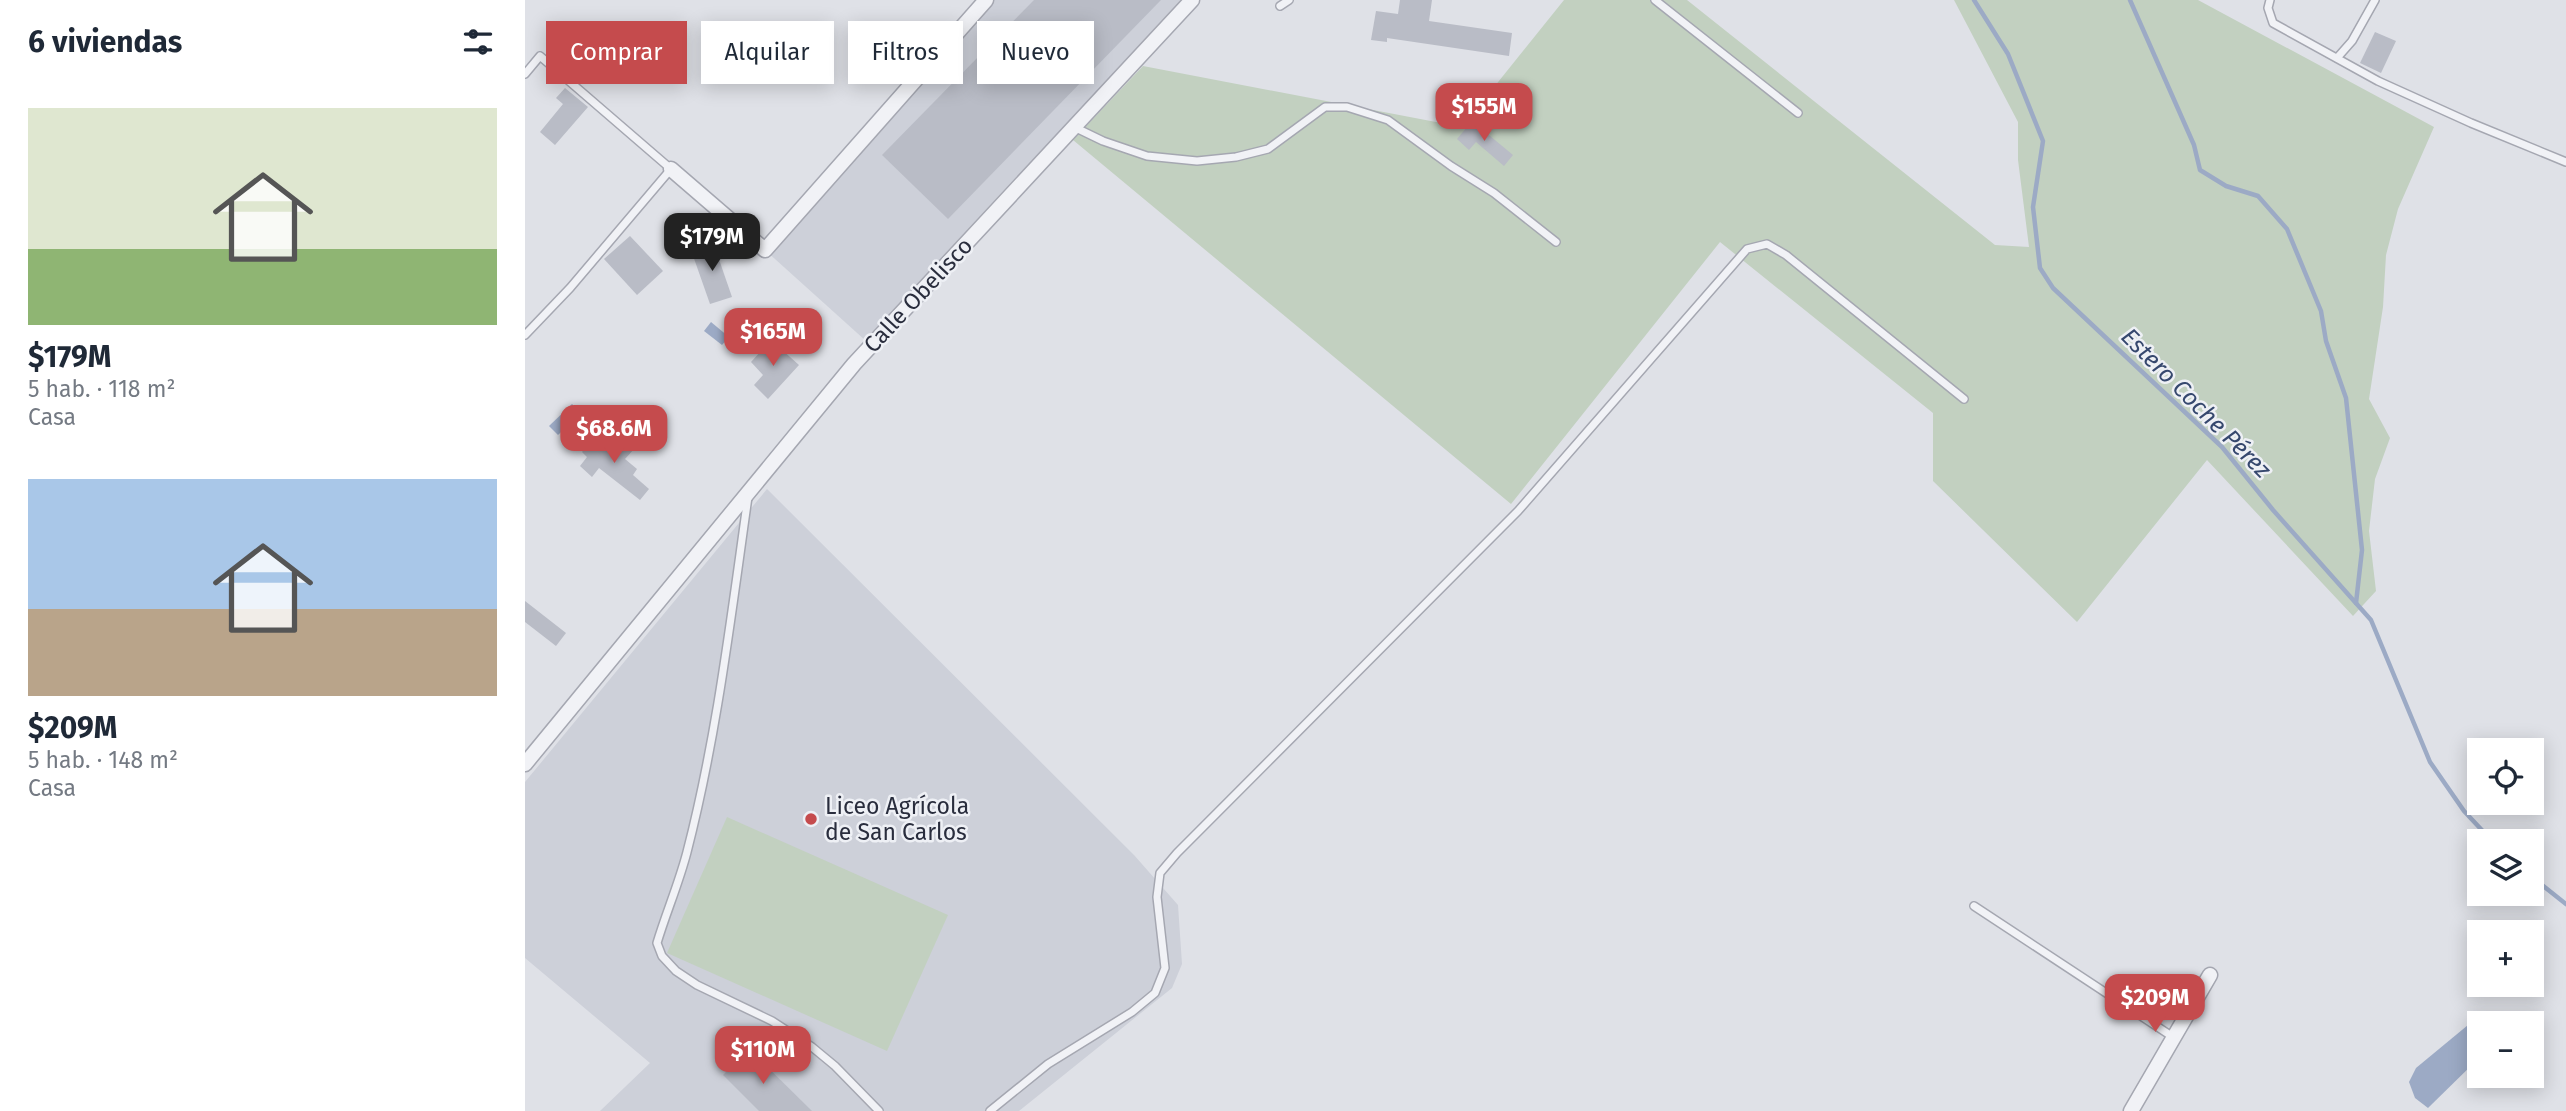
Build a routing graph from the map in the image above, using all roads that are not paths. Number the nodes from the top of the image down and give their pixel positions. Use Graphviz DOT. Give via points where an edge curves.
graph roads {
  1 [pos="986,0"];
  2 [pos="1192,0"];
  3 [pos="1289,0"];
  4 [pos="1655,0"];
  5 [pos="2270,0"];
  6 [pos="2375,0"];
  7 [pos="1280,6"];
  8 [pos="2337,58"];
  9 [pos="525,74"];
  10 [pos="1798,113"];
  11 [pos="1074,127"];
  12 [pos="2566,162"];
  13 [pos="671,169"];
  14 [pos="1556,242"];
  15 [pos="525,335"];
  16 [pos="1964,399"];
  17 [pos="749,492"];
  18 [pos="525,764"];
  19 [pos="1974,906"];
  20 [pos="2210,975"];
  21 [pos="2173,1037"];
  22 [pos="879,1111"];
  23 [pos="990,1111"];
  24 [pos="2131,1111"];
  1 -- 13 [label="street" via="765,250"];
  2 -- 11 [label="street, Calle Obelisco"];
  3 -- 7 [label="lane"];
  4 -- 10 [label="lane"];
  5 -- 8 [label="lane" via="2273,23"];
  6 -- 8 [label="lane"];
  8 -- 12 [label="lane" via="2413,97"];
  9 -- 13 [label="lane" via="540,56"];
  11 -- 14 [label="lane" via="1147,156 1197,160 1268,149 1325,107 1347,107 1388,120"];
  11 -- 17 [label="street, Calle Obelisco" via="854,365"];
  13 -- 15 [label="lane"];
  16 -- 23 [label="lane" via="1786,255 1767,244 1747,249 1518,511 1160,873 1157,897 1165,968 1154,993 1132,1012 1048,1063"];
  17 -- 18 [label="street, Calle Obelisco"];
  17 -- 22 [label="lane" via="708,755 687,853 657,943 676,971 813,1047"];
  19 -- 21 [label="lane"];
  20 -- 21 [label="street"];
  21 -- 24 [label="street"];
}
